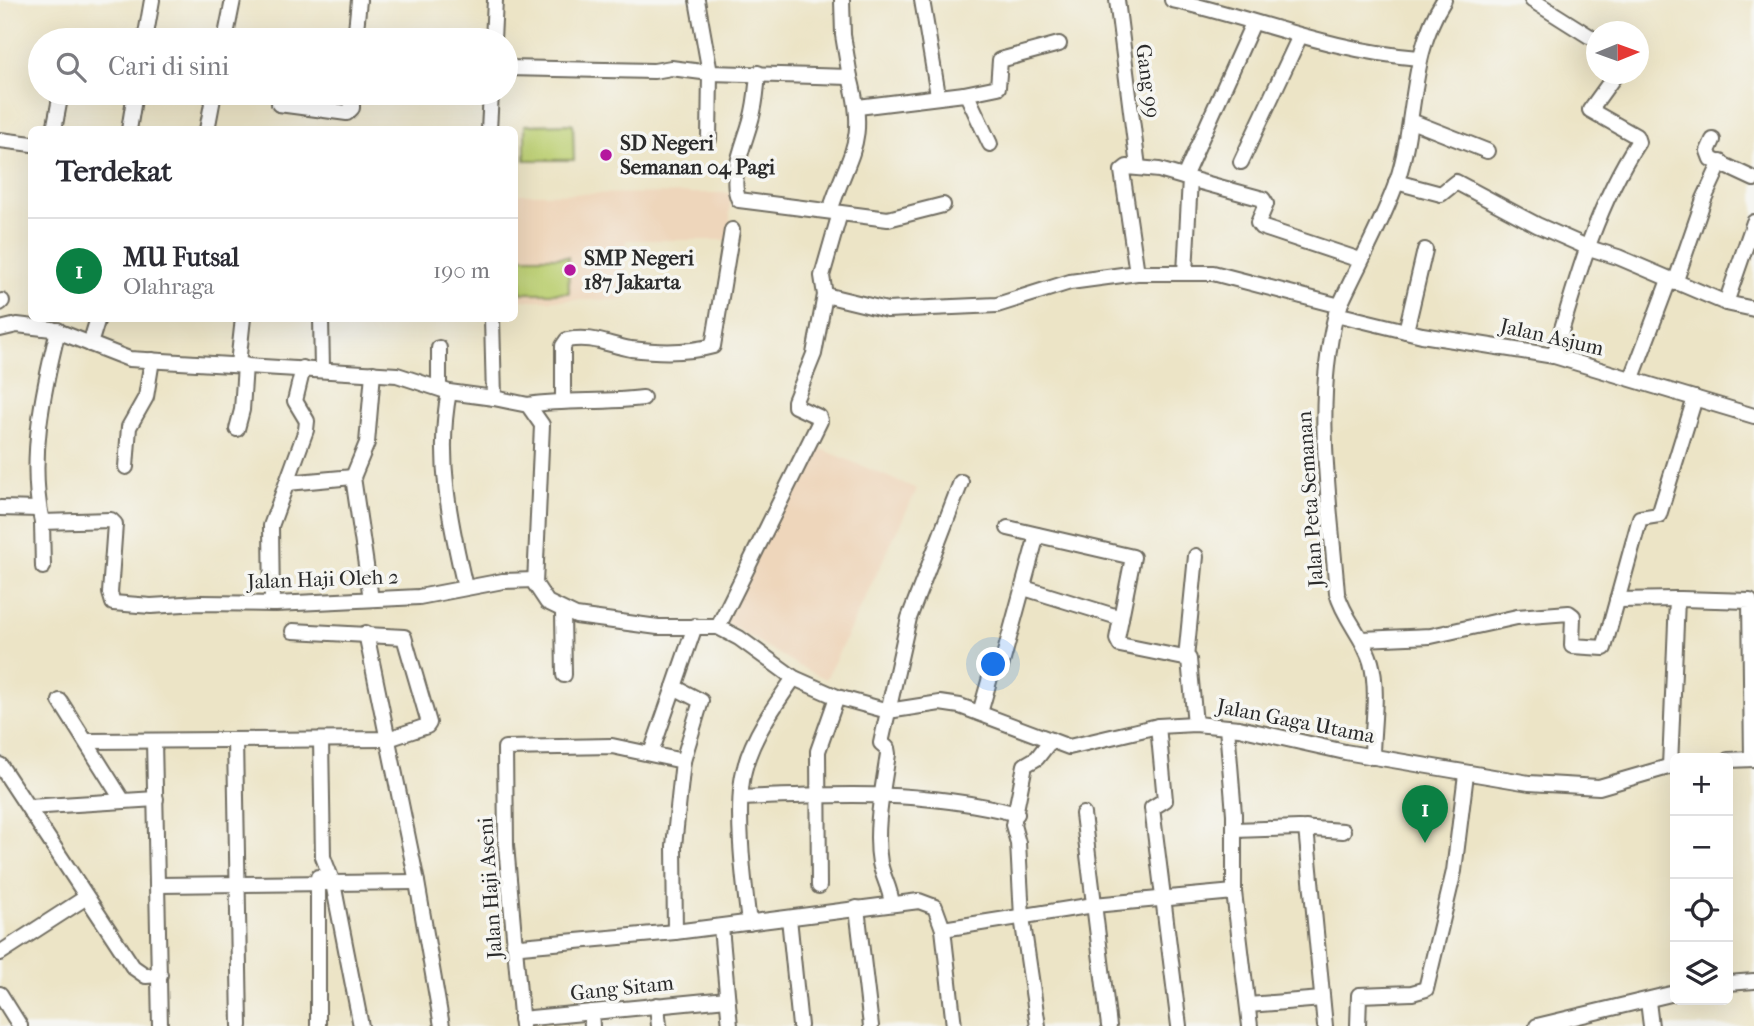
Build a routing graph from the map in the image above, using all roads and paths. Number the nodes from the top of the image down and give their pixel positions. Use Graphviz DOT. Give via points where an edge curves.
graph roads {
  1 [pos="152,0"];
  2 [pos="233,0"];
  3 [pos="359,0"];
  4 [pos="495,0"];
  5 [pos="697,0"];
  6 [pos="842,0"];
  7 [pos="922,0"];
  8 [pos="1117,0"];
  9 [pos="1172,0"];
  10 [pos="1444,0"];
  11 [pos="1532,0"];
  12 [pos="1222,7"];
  13 [pos="1253,23"];
  14 [pos="147,28"];
  15 [pos="227,28"];
  16 [pos="356,28"];
  17 [pos="494,28"];
  18 [pos="1586,34"];
  19 [pos="1298,38"];
  20 [pos="1059,44"];
  21 [pos="1419,58"];
  22 [pos="518,68"];
  23 [pos="758,73"];
  24 [pos="710,74"];
  25 [pos="850,77"];
  26 [pos="1609,84"];
  27 [pos="964,94"];
  28 [pos="938,95"];
  29 [pos="59,105"];
  30 [pos="133,105"];
  31 [pos="212,105"];
  32 [pos="287,105"];
  33 [pos="352,105"];
  34 [pos="490,105"];
  35 [pos="858,107"];
  36 [pos="1411,121"];
  37 [pos="55,126"];
  38 [pos="130,126"];
  39 [pos="208,126"];
  40 [pos="489,126"];
  41 [pos="709,139"];
  42 [pos="0,140"];
  43 [pos="1713,140"];
  44 [pos="28,144"];
  45 [pos="990,144"];
  46 [pos="1488,151"];
  47 [pos="1241,162"];
  48 [pos="1721,162"];
  49 [pos="1138,167"];
  50 [pos="1187,178"];
  51 [pos="1754,179"];
  52 [pos="1396,182"];
  53 [pos="943,205"];
  54 [pos="835,212"];
  55 [pos="1754,222"];
  56 [pos="732,230"];
  57 [pos="1589,248"];
  58 [pos="1425,250"];
  59 [pos="1360,260"];
  60 [pos="1137,273"];
  61 [pos="1185,273"];
  62 [pos="1672,281"];
  63 [pos="825,295"];
  64 [pos="1726,303"];
  65 [pos="1754,309"];
  66 [pos="1338,310"];
  67 [pos="97,322"];
  68 [pos="243,322"];
  69 [pos="321,322"];
  70 [pos="492,322"];
  71 [pos="53,326"];
  72 [pos="0,329"];
  73 [pos="1405,331"];
  74 [pos="90,344"];
  75 [pos="439,348"];
  76 [pos="1554,356"];
  77 [pos="152,360"];
  78 [pos="241,364"];
  79 [pos="303,368"];
  80 [pos="322,369"];
  81 [pos="373,373"];
  82 [pos="1632,377"];
  83 [pos="444,390"];
  84 [pos="494,398"];
  85 [pos="643,398"];
  86 [pos="1695,398"];
  87 [pos="563,400"];
  88 [pos="528,405"];
  89 [pos="1754,416"];
  90 [pos="237,429"];
  91 [pos="126,467"];
  92 [pos="354,477"];
  93 [pos="288,482"];
  94 [pos="961,482"];
  95 [pos="0,508"];
  96 [pos="41,516"];
  97 [pos="1008,528"];
  98 [pos="1037,535"];
  99 [pos="1196,556"];
  100 [pos="43,567"];
  101 [pos="535,580"];
  102 [pos="465,587"];
  103 [pos="1024,588"];
  104 [pos="371,599"];
  105 [pos="1678,599"];
  106 [pos="1617,600"];
  107 [pos="1752,601"];
  108 [pos="272,604"];
  109 [pos="563,612"];
  110 [pos="1121,618"];
  111 [pos="695,626"];
  112 [pos="718,627"];
  113 [pos="293,631"];
  114 [pos="366,633"];
  115 [pos="1362,639"];
  116 [pos="1186,657"];
  117 [pos="564,675"];
  118 [pos="794,678"];
  119 [pos="674,687"];
  120 [pos="837,697"];
  121 [pos="60,701"];
  122 [pos="888,711"];
  123 [pos="980,713"];
  124 [pos="1195,724"];
  125 [pos="1158,726"];
  126 [pos="1227,727"];
  127 [pos="388,739"];
  128 [pos="235,740"];
  129 [pos="321,740"];
  130 [pos="1051,740"];
  131 [pos="87,741"];
  132 [pos="154,741"];
  133 [pos="652,753"];
  134 [pos="1673,753"];
  135 [pos="1372,757"];
  136 [pos="1753,759"];
  137 [pos="1733,760"];
  138 [pos="683,761"];
  139 [pos="0,765"];
  140 [pos="1670,767"];
  141 [pos="1466,774"];
  142 [pos="816,793"];
  143 [pos="882,795"];
  144 [pos="742,797"];
  145 [pos="156,799"];
  146 [pos="124,801"];
  147 [pos="29,807"];
  148 [pos="1017,814"];
  149 [pos="1083,814"];
  150 [pos="1306,828"];
  151 [pos="1234,830"];
  152 [pos="1343,831"];
  153 [pos="323,857"];
  154 [pos="417,882"];
  155 [pos="317,883"];
  156 [pos="333,883"];
  157 [pos="237,884"];
  158 [pos="159,885"];
  159 [pos="819,886"];
  160 [pos="1234,892"];
  161 [pos="1164,897"];
  162 [pos="85,898"];
  163 [pos="892,904"];
  164 [pos="1094,905"];
  165 [pos="857,908"];
  166 [pos="1022,917"];
  167 [pos="789,918"];
  168 [pos="749,923"];
  169 [pos="721,927"];
  170 [pos="943,929"];
  171 [pos="675,932"];
  172 [pos="517,947"];
  173 [pos="0,953"];
  174 [pos="160,975"];
  175 [pos="1754,981"];
  176 [pos="1733,983"];
  177 [pos="0,994"];
  178 [pos="1670,994"];
  179 [pos="727,999"];
  180 [pos="1322,999"];
  181 [pos="1648,1001"];
  182 [pos="657,1005"];
  183 [pos="1248,1005"];
  184 [pos="592,1019"];
  185 [pos="522,1022"];
  186 [pos="20,1026"];
  187 [pos="160,1026"];
  188 [pos="240,1026"];
  189 [pos="318,1026"];
  190 [pos="361,1026"];
  191 [pos="442,1026"];
  192 [pos="659,1026"];
  193 [pos="730,1026"];
  194 [pos="800,1026"];
  195 [pos="870,1026"];
  196 [pos="954,1026"];
  197 [pos="1038,1026"];
  198 [pos="1109,1026"];
  199 [pos="1179,1026"];
  200 [pos="1250,1026"];
  201 [pos="1325,1026"];
  202 [pos="1358,1026"];
  203 [pos="1537,1026"];
  204 [pos="1651,1026"];
  1 -- 14 [label="street"];
  2 -- 15 [label="street"];
  3 -- 16 [label="street"];
  4 -- 17 [label="street"];
  5 -- 24 [label="street"];
  6 -- 25 [label="street"];
  7 -- 28 [label="street"];
  8 -- 49 [label="street, Gang 99"];
  9 -- 12 [label="street"];
  10 -- 21 [label="street, Jalan Peta Semanan"];
  11 -- 18 [label="street"];
  12 -- 13 [label="street"];
  13 -- 19 [label="street"];
  13 -- 50 [label="street"];
  19 -- 21 [label="street" via="1375,55"];
  19 -- 47 [label="street"];
  20 -- 27 [label="street" via="1000,60 998,88"];
  21 -- 36 [label="street, Jalan Peta Semanan"];
  22 -- 24 [label="street" via="671,68"];
  23 -- 24 [label="street"];
  23 -- 25 [label="street"];
  23 -- 54 [label="street" via="736,197 743,202"];
  24 -- 41 [label="street"];
  25 -- 35 [label="street"];
  26 -- 57 [label="street" via="1590,110 1636,136 1637,142 1622,166"];
  27 -- 28 [label="street"];
  27 -- 45 [label="street"];
  28 -- 35 [label="street"];
  29 -- 37 [label="street"];
  30 -- 38 [label="street"];
  31 -- 39 [label="street"];
  32 -- 33 [label="street" via="347,113"];
  34 -- 40 [label="street"];
  35 -- 54 [label="street" via="855,151 838,184"];
  36 -- 46 [label="street"];
  36 -- 52 [label="street, Jalan Peta Semanan"];
  42 -- 44 [label="street"];
  43 -- 48 [label="street" via="1709,156"];
  48 -- 51 [label="street"];
  48 -- 62 [label="street"];
  49 -- 50 [label="street"];
  49 -- 60 [label="street" via="1122,171"];
  50 -- 59 [label="street" via="1263,199 1261,227"];
  50 -- 61 [label="street"];
  52 -- 57 [label="street" via="1441,194 1456,182"];
  52 -- 59 [label="street, Jalan Peta Semanan"];
  53 -- 54 [label="street" via="888,219"];
  54 -- 63 [label="street" via="821,276"];
  55 -- 64 [label="street"];
  56 -- 87 [label="street" via="713,346 656,351 590,337 567,340 563,345"];
  57 -- 62 [label="street"];
  57 -- 76 [label="street"];
  58 -- 73 [label="street"];
  59 -- 66 [label="street, Jalan Peta Semanan"];
  60 -- 61 [label="street, Jalan Asjum"];
  60 -- 63 [label="street, Jalan Asjum" via="1070,282 996,305 887,310"];
  61 -- 66 [label="street, Jalan Asjum" via="1225,274"];
  62 -- 64 [label="street"];
  62 -- 82 [label="street"];
  63 -- 112 [label="street" via="812,364 795,403 820,421"];
  64 -- 65 [label="street"];
  66 -- 73 [label="street, Jalan Asjum"];
  66 -- 115 [label="street, Jalan Peta Semanan" via="1330,336 1325,450 1337,593"];
  67 -- 74 [label="street"];
  68 -- 78 [label="street"];
  69 -- 80 [label="street"];
  70 -- 84 [label="street"];
  71 -- 72 [label="street"];
  71 -- 74 [label="street"];
  71 -- 96 [label="street" via="37,452"];
  73 -- 76 [label="street, Jalan Asjum"];
  74 -- 77 [label="street" via="129,359"];
  75 -- 83 [label="street"];
  76 -- 82 [label="street, Jalan Asjum"];
  77 -- 78 [label="street"];
  77 -- 91 [label="street" via="146,397 128,427"];
  78 -- 79 [label="street"];
  78 -- 90 [label="street" via="242,410"];
  79 -- 80 [label="street"];
  79 -- 93 [label="street" via="295,401 307,425"];
  80 -- 81 [label="street"];
  81 -- 83 [label="street" via="397,375"];
  81 -- 92 [label="street" via="368,443"];
  82 -- 86 [label="street, Jalan Asjum"];
  83 -- 84 [label="street"];
  83 -- 102 [label="street" via="442,440 451,521"];
  84 -- 88 [label="street"];
  85 -- 87 [label="street"];
  86 -- 89 [label="street, Jalan Asjum"];
  86 -- 106 [label="street" via="1659,515 1640,518"];
  87 -- 88 [label="street"];
  88 -- 101 [label="street" via="542,428"];
  92 -- 93 [label="street"];
  92 -- 104 [label="street"];
  93 -- 108 [label="street" via="271,526"];
  94 -- 122 [label="street" via="909,618"];
  95 -- 96 [label="street"];
  96 -- 100 [label="street"];
  96 -- 108 [label="street, Jalan Haji Oleh 2" via="111,520 115,524 113,603"];
  97 -- 98 [label="street"];
  98 -- 103 [label="street"];
  98 -- 110 [label="street" via="1133,556"];
  99 -- 116 [label="street"];
  101 -- 102 [label="street, Jalan Haji Oleh 2"];
  101 -- 109 [label="street" via="543,598"];
  102 -- 104 [label="street, Jalan Haji Oleh 2" via="425,596"];
  103 -- 110 [label="street"];
  103 -- 123 [label="street" via="1001,667 993,667"];
  104 -- 108 [label="street, Jalan Haji Oleh 2"];
  105 -- 106 [label="street"];
  105 -- 107 [label="street"];
  105 -- 134 [label="street"];
  106 -- 115 [label="street" via="1603,649 1572,646 1573,616 1569,613 1517,617 1431,636"];
  107 -- 136 [label="street"];
  109 -- 111 [label="street, Jalan Gaga Utama" via="658,626"];
  109 -- 117 [label="street"];
  110 -- 116 [label="street" via="1120,645"];
  111 -- 112 [label="street, Jalan Gaga Utama"];
  111 -- 119 [label="street"];
  112 -- 118 [label="street, Jalan Gaga Utama"];
  113 -- 114 [label="street"];
  114 -- 127 [label="street"];
  114 -- 127 [label="street" via="404,637 429,723 420,731"];
  115 -- 135 [label="street, Jalan Peta Semanan" via="1372,664"];
  116 -- 124 [label="street" via="1191,665"];
  118 -- 120 [label="street, Jalan Gaga Utama"];
  118 -- 144 [label="street" via="751,747"];
  119 -- 133 [label="street"];
  119 -- 138 [label="street" via="701,701"];
  120 -- 122 [label="street, Jalan Gaga Utama"];
  120 -- 142 [label="street" via="821,737"];
  121 -- 131 [label="street"];
  122 -- 123 [label="street, Jalan Gaga Utama" via="940,703"];
  122 -- 143 [label="street" via="881,743 888,754"];
  123 -- 130 [label="street, Jalan Gaga Utama"];
  124 -- 125 [label="street, Jalan Gaga Utama"];
  124 -- 126 [label="street, Jalan Gaga Utama"];
  125 -- 130 [label="street, Jalan Gaga Utama" via="1077,747"];
  125 -- 161 [label="street" via="1165,800 1152,808"];
  126 -- 135 [label="street, Jalan Gaga Utama"];
  126 -- 151 [label="street"];
  127 -- 129 [label="street"];
  127 -- 154 [label="street"];
  128 -- 129 [label="street"];
  128 -- 132 [label="street"];
  128 -- 157 [label="street"];
  129 -- 153 [label="street"];
  130 -- 148 [label="street" via="1026,765"];
  131 -- 132 [label="street"];
  131 -- 146 [label="street"];
  132 -- 145 [label="street"];
  133 -- 138 [label="street"];
  133 -- 172 [label="street, Jalan Haji Aseni" via="612,746 505,748 506,845"];
  135 -- 141 [label="street, Jalan Gaga Utama"];
  136 -- 137 [label="street"];
  138 -- 171 [label="street" via="674,846"];
  139 -- 147 [label="street"];
  140 -- 141 [label="street, Jalan Gaga Utama" via="1599,787"];
  141 -- 202 [label="street" via="1452,880 1426,989 1359,995"];
  142 -- 143 [label="street"];
  142 -- 144 [label="street"];
  142 -- 159 [label="street"];
  143 -- 148 [label="street" via="980,804"];
  143 -- 163 [label="street" via="880,860 890,883"];
  144 -- 168 [label="street"];
  145 -- 146 [label="street"];
  145 -- 158 [label="street"];
  146 -- 147 [label="street"];
  147 -- 162 [label="street"];
  148 -- 166 [label="street" via="1013,825"];
  149 -- 164 [label="street"];
  150 -- 151 [label="street"];
  150 -- 152 [label="street"];
  150 -- 180 [label="street"];
  151 -- 160 [label="street"];
  153 -- 155 [label="street"];
  153 -- 156 [label="street"];
  154 -- 156 [label="street"];
  154 -- 191 [label="street"];
  155 -- 156 [label="street"];
  155 -- 157 [label="street"];
  155 -- 189 [label="street"];
  156 -- 190 [label="street"];
  157 -- 158 [label="street"];
  157 -- 188 [label="street"];
  158 -- 174 [label="street"];
  160 -- 161 [label="street"];
  160 -- 183 [label="street"];
  161 -- 164 [label="street"];
  161 -- 199 [label="street"];
  162 -- 173 [label="street"];
  162 -- 174 [label="street" via="133,967 146,976"];
  163 -- 165 [label="street"];
  163 -- 170 [label="street" via="928,902 940,914"];
  164 -- 166 [label="street"];
  164 -- 198 [label="street"];
  165 -- 167 [label="street"];
  165 -- 195 [label="street"];
  166 -- 170 [label="street"];
  166 -- 197 [label="street"];
  167 -- 168 [label="street"];
  167 -- 194 [label="street"];
  168 -- 169 [label="street"];
  169 -- 171 [label="street"];
  169 -- 179 [label="street"];
  170 -- 196 [label="street"];
  171 -- 172 [label="street"];
  172 -- 185 [label="street, Jalan Haji Aseni"];
  174 -- 187 [label="street"];
  175 -- 176 [label="street"];
  177 -- 186 [label="street"];
  178 -- 181 [label="street"];
  179 -- 182 [label="street, Gang Sitam"];
  179 -- 193 [label="street"];
  180 -- 183 [label="street"];
  180 -- 201 [label="street"];
  181 -- 203 [label="street"];
  181 -- 204 [label="street"];
  182 -- 184 [label="street, Gang Sitam"];
  182 -- 192 [label="street"];
  183 -- 200 [label="street"];
  184 -- 185 [label="street, Gang Sitam"];
}
